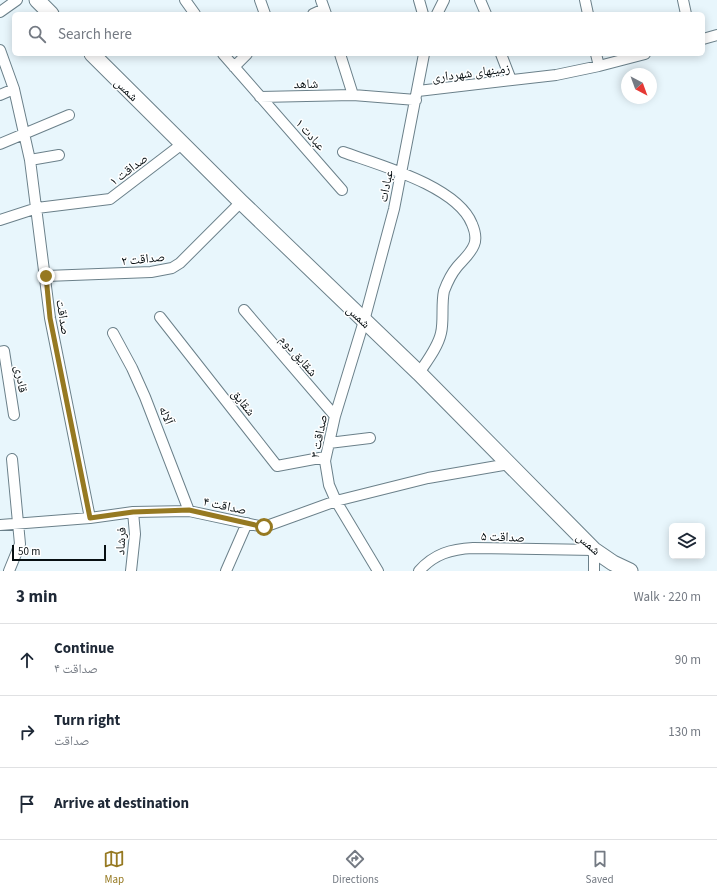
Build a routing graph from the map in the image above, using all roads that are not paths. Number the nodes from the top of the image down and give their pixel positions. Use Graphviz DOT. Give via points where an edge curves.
graph roads {
  1 [pos="18,0"];
  2 [pos="37,0"];
  3 [pos="185,0"];
  4 [pos="260,0"];
  5 [pos="419,0"];
  6 [pos="444,0"];
  7 [pos="480,0"];
  8 [pos="585,0"];
  9 [pos="683,0"];
  10 [pos="0,12"];
  11 [pos="49,12"];
  12 [pos="194,12"];
  13 [pos="264,12"];
  14 [pos="422,12"];
  15 [pos="438,12"];
  16 [pos="485,12"];
  17 [pos="588,12"];
  18 [pos="686,12"];
  19 [pos="717,35"];
  20 [pos="705,38"];
  21 [pos="0,50"];
  22 [pos="94,56"];
  23 [pos="225,56"];
  24 [pos="245,56"];
  25 [pos="341,56"];
  26 [pos="424,56"];
  27 [pos="502,56"];
  28 [pos="596,56"];
  29 [pos="637,56"];
  30 [pos="599,66"];
  31 [pos="234,67"];
  32 [pos="511,80"];
  33 [pos="14,89"];
  34 [pos="0,95"];
  35 [pos="353,95"];
  36 [pos="417,95"];
  37 [pos="260,97"];
  38 [pos="69,115"];
  39 [pos="25,134"];
  40 [pos="0,144"];
  41 [pos="182,144"];
  42 [pos="343,152"];
  43 [pos="59,156"];
  44 [pos="30,160"];
  45 [pos="401,173"];
  46 [pos="342,190"];
  47 [pos="241,202"];
  48 [pos="37,208"];
  49 [pos="0,220"];
  50 [pos="46,276"];
  51 [pos="244,310"];
  52 [pos="160,317"];
  53 [pos="364,321"];
  54 [pos="113,333"];
  55 [pos="0,352"];
  56 [pos="419,373"];
  57 [pos="14,415"];
  58 [pos="335,416"];
  59 [pos="370,438"];
  60 [pos="329,443"];
  61 [pos="325,457"];
  62 [pos="12,459"];
  63 [pos="509,464"];
  64 [pos="336,501"];
  65 [pos="189,510"];
  66 [pos="133,512"];
  67 [pos="90,518"];
  68 [pos="18,522"];
  69 [pos="247,523"];
  70 [pos="0,525"];
  71 [pos="594,550"];
  72 [pos="9,571"];
  73 [pos="131,571"];
  74 [pos="226,571"];
  75 [pos="378,571"];
  76 [pos="419,571"];
  77 [pos="594,571"];
  78 [pos="630,571"];
  1 -- 10 [label="street"];
  2 -- 11 [label="street"];
  3 -- 12 [label="street"];
  4 -- 13 [label="street"];
  5 -- 14 [label="street"];
  6 -- 15 [label="street"];
  7 -- 16 [label="street"];
  8 -- 17 [label="street"];
  9 -- 18 [label="street"];
  19 -- 20 [label="street"];
  21 -- 33 [label="street, صداقت"];
  22 -- 41 [label="street, شمس"];
  23 -- 31 [label="street, عبادت ۱"];
  24 -- 31 [label="street"];
  25 -- 35 [label="street"];
  26 -- 36 [label="street, عبادات"];
  27 -- 32 [label="street"];
  28 -- 30 [label="street"];
  29 -- 30 [label="street, زمینهای شهرداری"];
  30 -- 32 [label="street, زمینهای شهرداری" via="556,75"];
  31 -- 37 [label="street, عبادت ۱"];
  32 -- 36 [label="street, زمینهای شهرداری"];
  33 -- 34 [label="street"];
  33 -- 39 [label="street, صداقت"];
  35 -- 36 [label="street, شاهد"];
  35 -- 37 [label="street, شاهد"];
  36 -- 45 [label="street, عبادات"];
  37 -- 46 [label="street, عبادت ۱"];
  38 -- 39 [label="street"];
  39 -- 40 [label="street"];
  39 -- 44 [label="street, صداقت"];
  41 -- 47 [label="street, شمس"];
  41 -- 48 [label="street, صداقت ۱" via="110,199"];
  42 -- 45 [label="street"];
  43 -- 44 [label="street"];
  44 -- 48 [label="street, صداقت"];
  45 -- 53 [label="street, عبادات"];
  45 -- 56 [label="street" via="455,201 470,218 476,232 474,244 456,268 445,290 441,333"];
  47 -- 50 [label="street, صداقت ۲" via="172,268 151,272"];
  47 -- 53 [label="street, شمس"];
  48 -- 49 [label="street, صداقت ۱"];
  48 -- 50 [label="street, صداقت"];
  50 -- 67 [label="street, صداقت" via="50,318"];
  51 -- 58 [label="street, شقایق دوم"];
  52 -- 61 [label="street, شقایق" via="278,466"];
  53 -- 56 [label="street, شمس"];
  53 -- 58 [label="street, صداقت ۳"];
  54 -- 65 [label="street, آلاله" via="145,397"];
  55 -- 57 [label="street, قادری" via="4,351"];
  56 -- 63 [label="street, شمس"];
  58 -- 60 [label="street, صداقت ۳"];
  59 -- 60 [label="street"];
  60 -- 61 [label="street, صداقت ۳"];
  61 -- 64 [label="street, صداقت ۳" via="326,474"];
  62 -- 68 [label="street"];
  63 -- 64 [label="street, صداقت ۴" via="428,478"];
  63 -- 71 [label="street, شمس"];
  64 -- 69 [label="street, صداقت ۴" via="264,527"];
  64 -- 75 [label="street, صداقت ۳"];
  65 -- 66 [label="street, صداقت ۴"];
  65 -- 69 [label="street, صداقت ۴"];
  66 -- 67 [label="street, صداقت ۴"];
  66 -- 73 [label="street, فرشاد" via="135,534"];
  67 -- 68 [label="street, صداقت ۴"];
  68 -- 70 [label="street, صداقت ۴"];
  68 -- 72 [label="street" via="20,544"];
  69 -- 74 [label="street"];
  71 -- 76 [label="street, صداقت ۵" via="458,548 437,555"];
  71 -- 77 [label="street"];
  71 -- 78 [label="street, شمس"];
}
